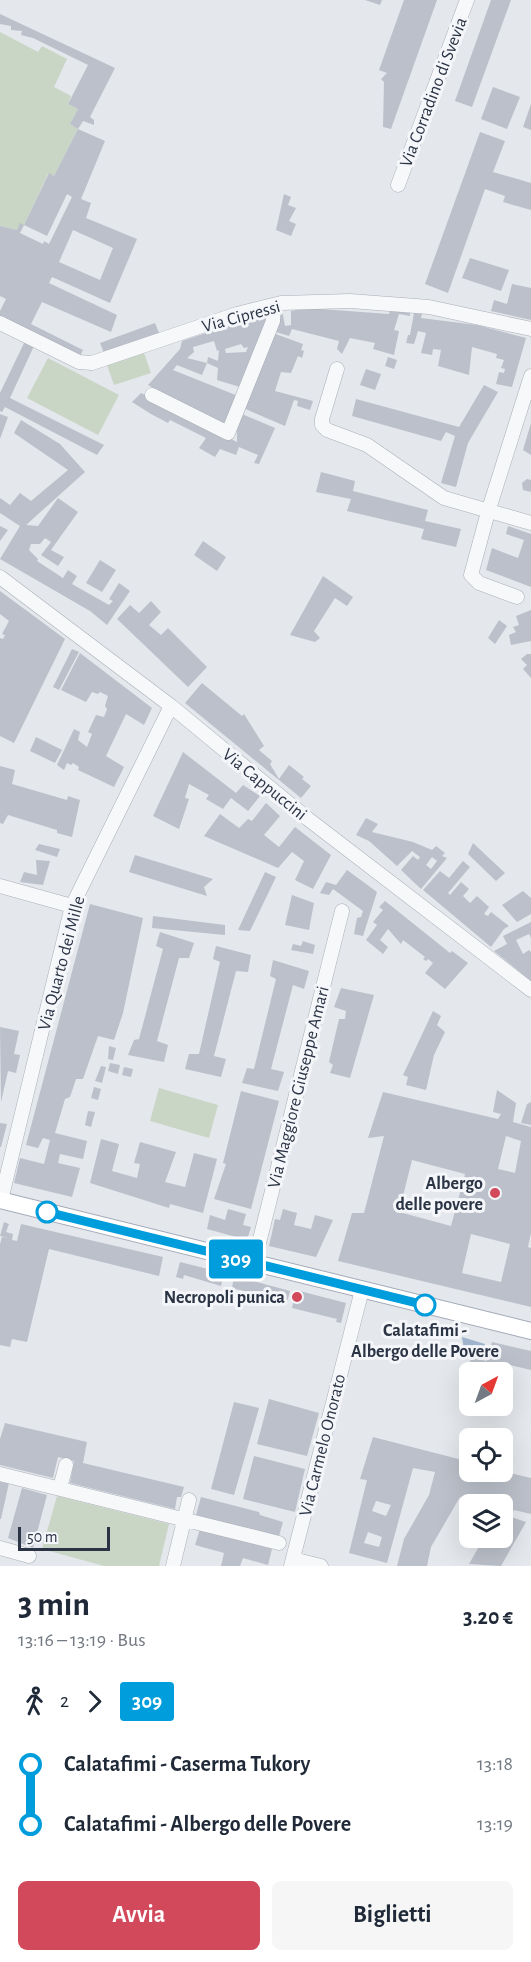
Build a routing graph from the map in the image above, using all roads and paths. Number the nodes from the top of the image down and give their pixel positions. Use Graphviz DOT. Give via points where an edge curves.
graph roads {
  1 [pos="467,0"];
  2 [pos="398,185"];
  3 [pos="274,305"];
  4 [pos="0,323"];
  5 [pos="531,329"];
  6 [pos="337,369"];
  7 [pos="531,376"];
  8 [pos="152,394"];
  9 [pos="488,512"];
  10 [pos="531,523"];
  11 [pos="0,578"];
  12 [pos="517,597"];
  13 [pos="171,706"];
  14 [pos="0,886"];
  15 [pos="72,906"];
  16 [pos="342,910"];
  17 [pos="531,990"];
  18 [pos="0,1200"];
  19 [pos="254,1263"];
  20 [pos="362,1290"];
  21 [pos="531,1332"];
  22 [pos="66,1465"];
  23 [pos="0,1474"];
  24 [pos="60,1488"];
  25 [pos="189,1500"];
  26 [pos="185,1518"];
  27 [pos="279,1544"];
  28 [pos="0,1548"];
  29 [pos="29,1556"];
  30 [pos="292,1562"];
  31 [pos="173,1566"];
  32 [pos="321,1566"];
  1 -- 2 [label="street, Via Corradino di Svevia"];
  3 -- 4 [label="street, Via Cipressi" via="92,363 79,362"];
  3 -- 5 [label="street, Via Cipressi" via="350,301 429,307"];
  3 -- 8 [label="street" via="273,321 228,433"];
  6 -- 9 [label="street" via="322,425 367,445 444,498"];
  7 -- 9 [label="street"];
  9 -- 10 [label="street"];
  9 -- 12 [label="street" via="471,575 479,583"];
  11 -- 13 [label="street, Via Cappuccini"];
  13 -- 15 [label="street, Via Quarto dei Mille"];
  13 -- 17 [label="street, Via Cappuccini" via="308,819"];
  14 -- 15 [label="street"];
  15 -- 18 [label="street, Via Quarto dei Mille"];
  16 -- 19 [label="street, Via Maggiore Giuseppe Amari"];
  18 -- 19 [label="main road"];
  19 -- 20 [label="main road"];
  20 -- 21 [label="main road"];
  20 -- 30 [label="street, Via Carmelo Onorato"];
  22 -- 24 [label="street"];
  23 -- 24 [label="street"];
  24 -- 26 [label="street"];
  25 -- 26 [label="street"];
  26 -- 27 [label="street"];
  26 -- 31 [label="street"];
  28 -- 29 [label="street"];
  30 -- 32 [label="street"];
}
